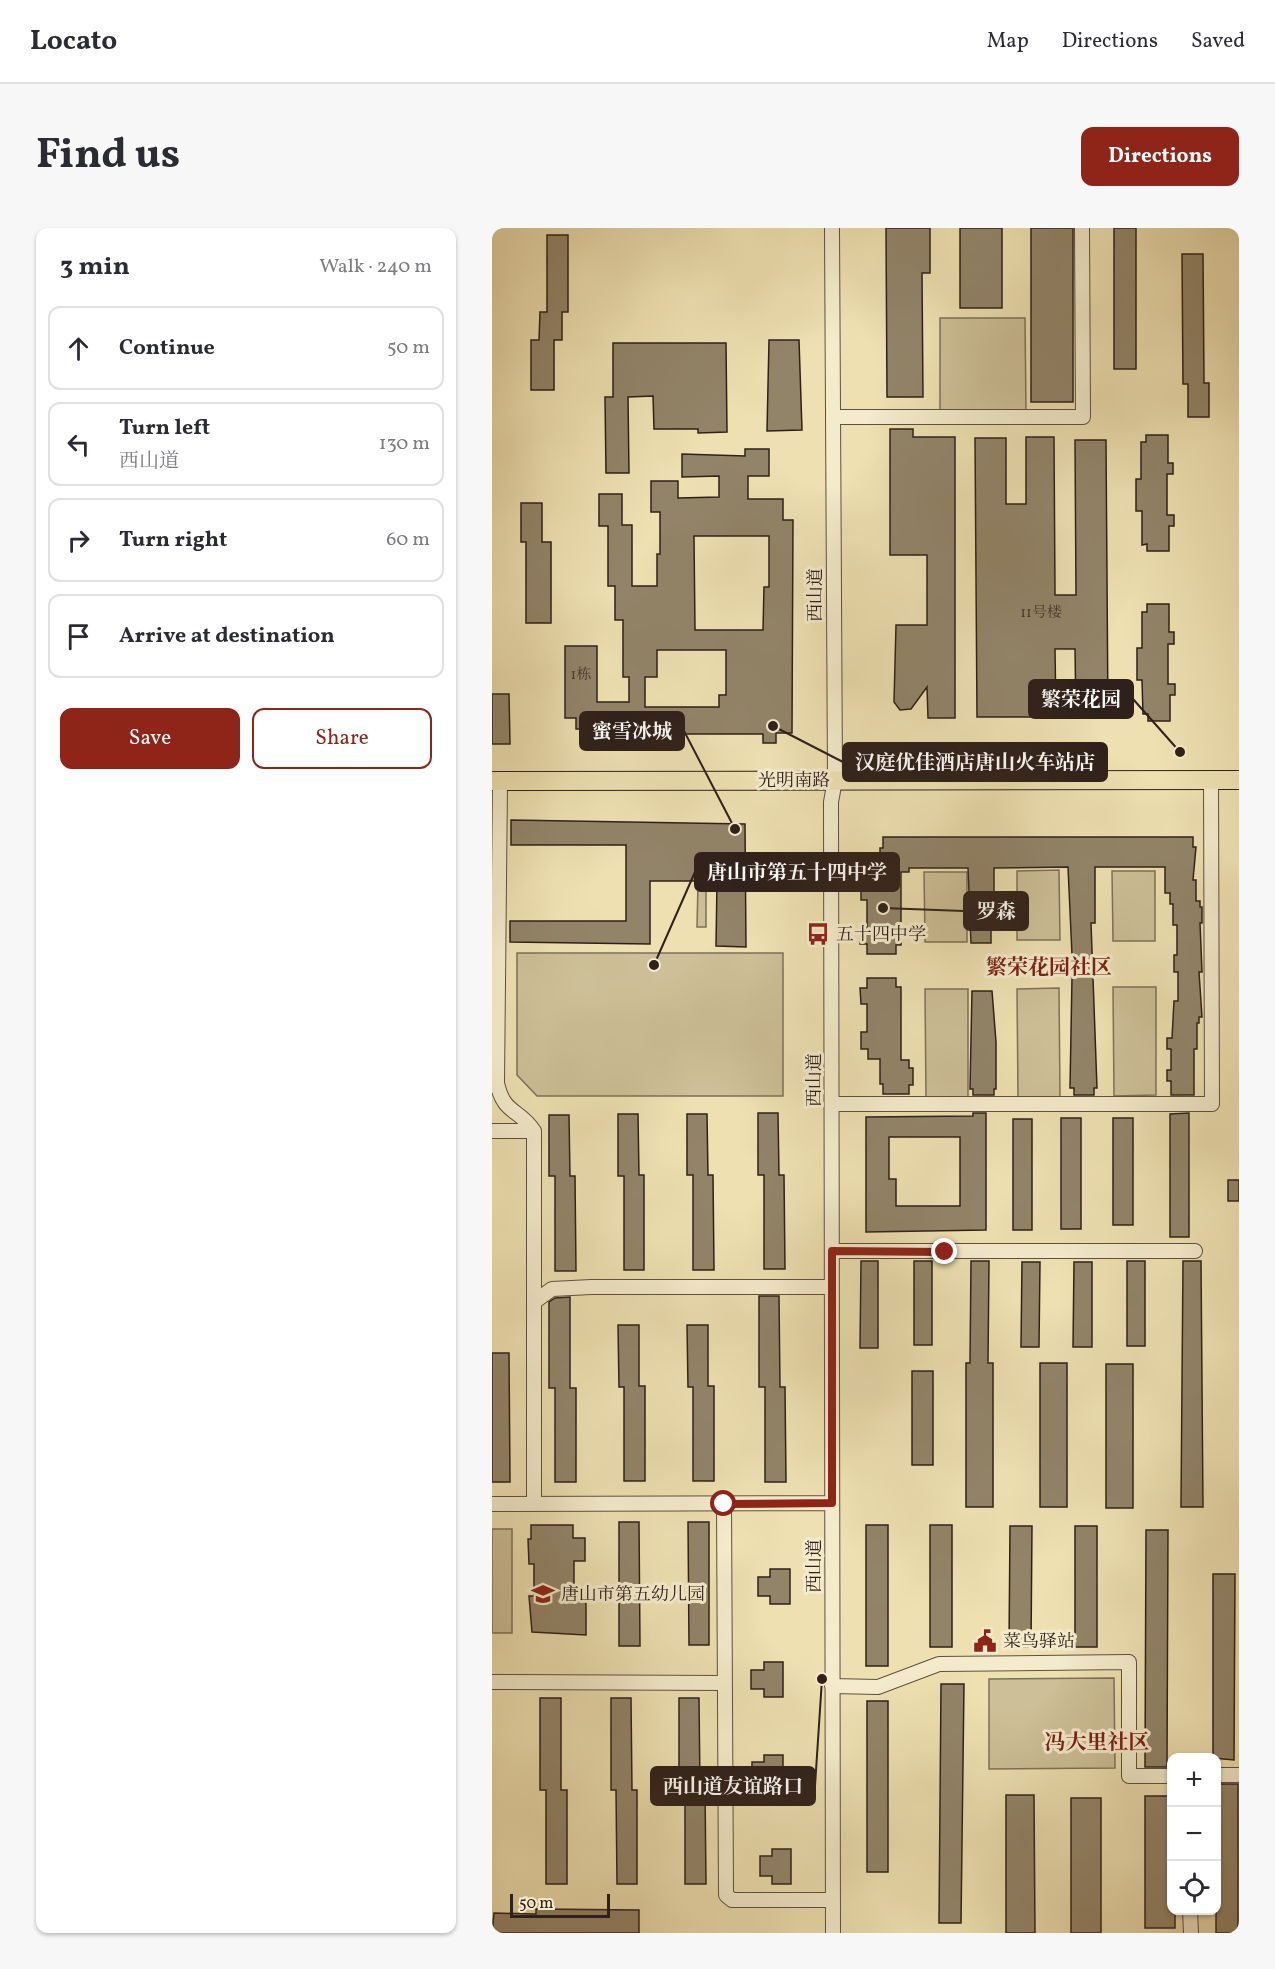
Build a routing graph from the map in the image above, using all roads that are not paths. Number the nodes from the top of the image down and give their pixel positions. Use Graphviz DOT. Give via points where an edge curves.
graph roads {
  1 [pos="832,228"];
  2 [pos="1082,228"];
  3 [pos="833,417"];
  4 [pos="835,780"];
  5 [pos="1211,780"];
  6 [pos="1239,780"];
  7 [pos="496,781"];
  8 [pos="832,1104"];
  9 [pos="492,1131"];
  10 [pos="534,1131"];
  11 [pos="832,1251"];
  12 [pos="1195,1251"];
  13 [pos="832,1287"];
  14 [pos="534,1302"];
  15 [pos="832,1503"];
  16 [pos="492,1504"];
  17 [pos="534,1504"];
  18 [pos="724,1504"];
  19 [pos="492,1682"];
  20 [pos="724,1683"];
  21 [pos="832,1686"];
  22 [pos="1239,1775"];
  23 [pos="1167,1776"];
  24 [pos="1221,1776"];
  25 [pos="832,1900"];
  26 [pos="1190,1915"];
  27 [pos="833,1933"];
  28 [pos="1191,1933"];
  1 -- 3 [label="street, 西山道"];
  2 -- 3 [label="street" via="1083,417"];
  3 -- 4 [label="street, 西山道"];
  4 -- 5 [label="main road, 光明南路"];
  4 -- 7 [label="main road, 光明南路"];
  4 -- 8 [label="street, 西山道" via="831,802"];
  5 -- 6 [label="main road, 光明南路"];
  5 -- 8 [label="street" via="1212,1104"];
  7 -- 10 [label="street" via="497,1083 506,1107"];
  8 -- 11 [label="street, 西山道"];
  9 -- 10 [label="street"];
  10 -- 14 [label="street"];
  11 -- 12 [label="street"];
  11 -- 13 [label="street, 西山道"];
  13 -- 14 [label="street" via="591,1287 552,1289"];
  13 -- 15 [label="street, 西山道"];
  14 -- 17 [label="street"];
  15 -- 18 [label="street"];
  15 -- 21 [label="street, 西山道"];
  16 -- 17 [label="street"];
  17 -- 18 [label="street"];
  18 -- 20 [label="street"];
  19 -- 20 [label="street"];
  20 -- 25 [label="street" via="726,1894 732,1900"];
  21 -- 23 [label="street" via="878,1687 939,1664 1129,1662 1129,1776"];
  21 -- 25 [label="street, 西山道"];
  22 -- 24 [label="street"];
  25 -- 27 [label="street, 西山道"];
  26 -- 28 [label="street"];
}
